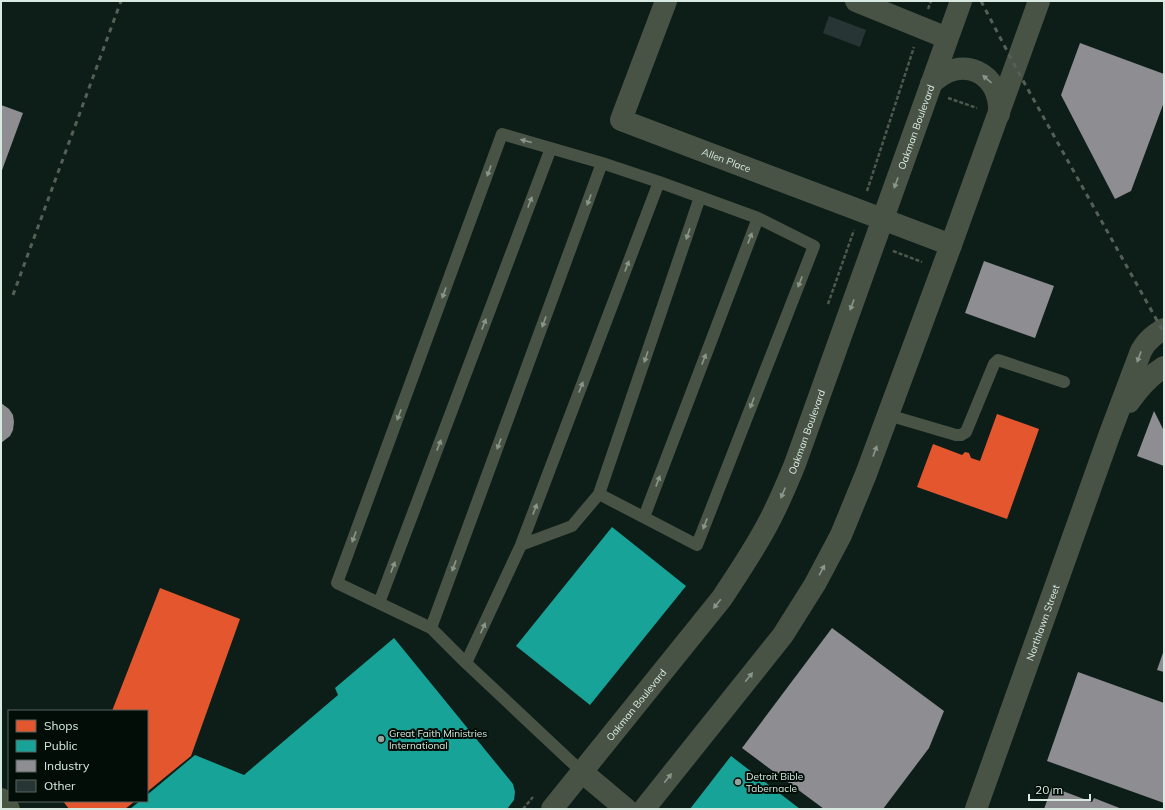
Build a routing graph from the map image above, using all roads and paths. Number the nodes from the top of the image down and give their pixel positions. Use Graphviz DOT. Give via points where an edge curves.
graph roads {
  1 [pos="666,1"];
  2 [pos="961,1"];
  3 [pos="1039,1"];
  4 [pos="870,3"];
  5 [pos="947,38"];
  6 [pos="937,90"];
  7 [pos="978,108"];
  8 [pos="999,114"];
  9 [pos="551,148"];
  10 [pos="602,163"];
  11 [pos="659,182"];
  12 [pos="700,197"];
  13 [pos="758,218"];
  14 [pos="883,219"];
  15 [pos="952,245"];
  16 [pos="889,250"];
  17 [pos="926,264"];
  18 [pos="1164,329"];
  19 [pos="1164,367"];
  20 [pos="1064,382"];
  21 [pos="888,414"];
  22 [pos="1109,436"];
  23 [pos="599,494"];
  24 [pos="644,517"];
  25 [pos="521,545"];
  26 [pos="379,603"];
  27 [pos="431,628"];
  28 [pos="466,663"];
  29 [pos="582,772"];
  30 [pos="1,799"];
  31 [pos="10,809"];
  32 [pos="552,809"];
  33 [pos="626,809"];
  34 [pos="644,809"];
  35 [pos="976,809"];
  1 -- 14 [label="street, Allen Place" via="621,120"];
  2 -- 5 [label="street, Oakman Boulevard"];
  3 -- 8 [label="street"];
  4 -- 5 [label="street"];
  5 -- 6 [label="street, Oakman Boulevard"];
  6 -- 7 [label="path"];
  8 -- 6 [label="street, one-way" via="1000,103 992,84 985,76 975,71 956,69 946,72 938,77"];
  6 -- 14 [label="street, Oakman Boulevard, one-way"];
  8 -- 15 [label="street"];
  9 -- 10 [label="lane"];
  26 -- 9 [label="lane, one-way"];
  9 -- 26 [label="lane, one-way" via="502,134 337,583"];
  10 -- 11 [label="lane"];
  10 -- 27 [label="lane, one-way"];
  11 -- 12 [label="lane"];
  25 -- 11 [label="lane, one-way"];
  12 -- 13 [label="lane"];
  12 -- 23 [label="lane, one-way"];
  24 -- 13 [label="lane, one-way"];
  13 -- 24 [label="lane, one-way" via="814,246 697,545"];
  14 -- 15 [label="street, Allen Place"];
  14 -- 29 [label="street, Oakman Boulevard, one-way" via="795,464 766,528 722,598"];
  15 -- 21 [label="street"];
  16 -- 17 [label="path"];
  18 -- 22 [label="street, Northlawn Street, one-way" via="1150,339 1141,351"];
  19 -- 22 [label="street, Northlawn Street" via="1155,372 1135,393"];
  20 -- 21 [label="lane" via="998,360 994,364 966,432 961,435"];
  34 -- 21 [label="street, one-way" via="783,635 841,535"];
  22 -- 35 [label="street, Northlawn Street"];
  23 -- 24 [label="lane"];
  23 -- 25 [label="lane" via="572,526"];
  28 -- 25 [label="lane, one-way"];
  26 -- 27 [label="lane"];
  27 -- 28 [label="lane"];
  28 -- 29 [label="lane"];
  29 -- 32 [label="street, Oakman Boulevard"];
  29 -- 33 [label="street"];
  30 -- 31 [label="main road"];
}
